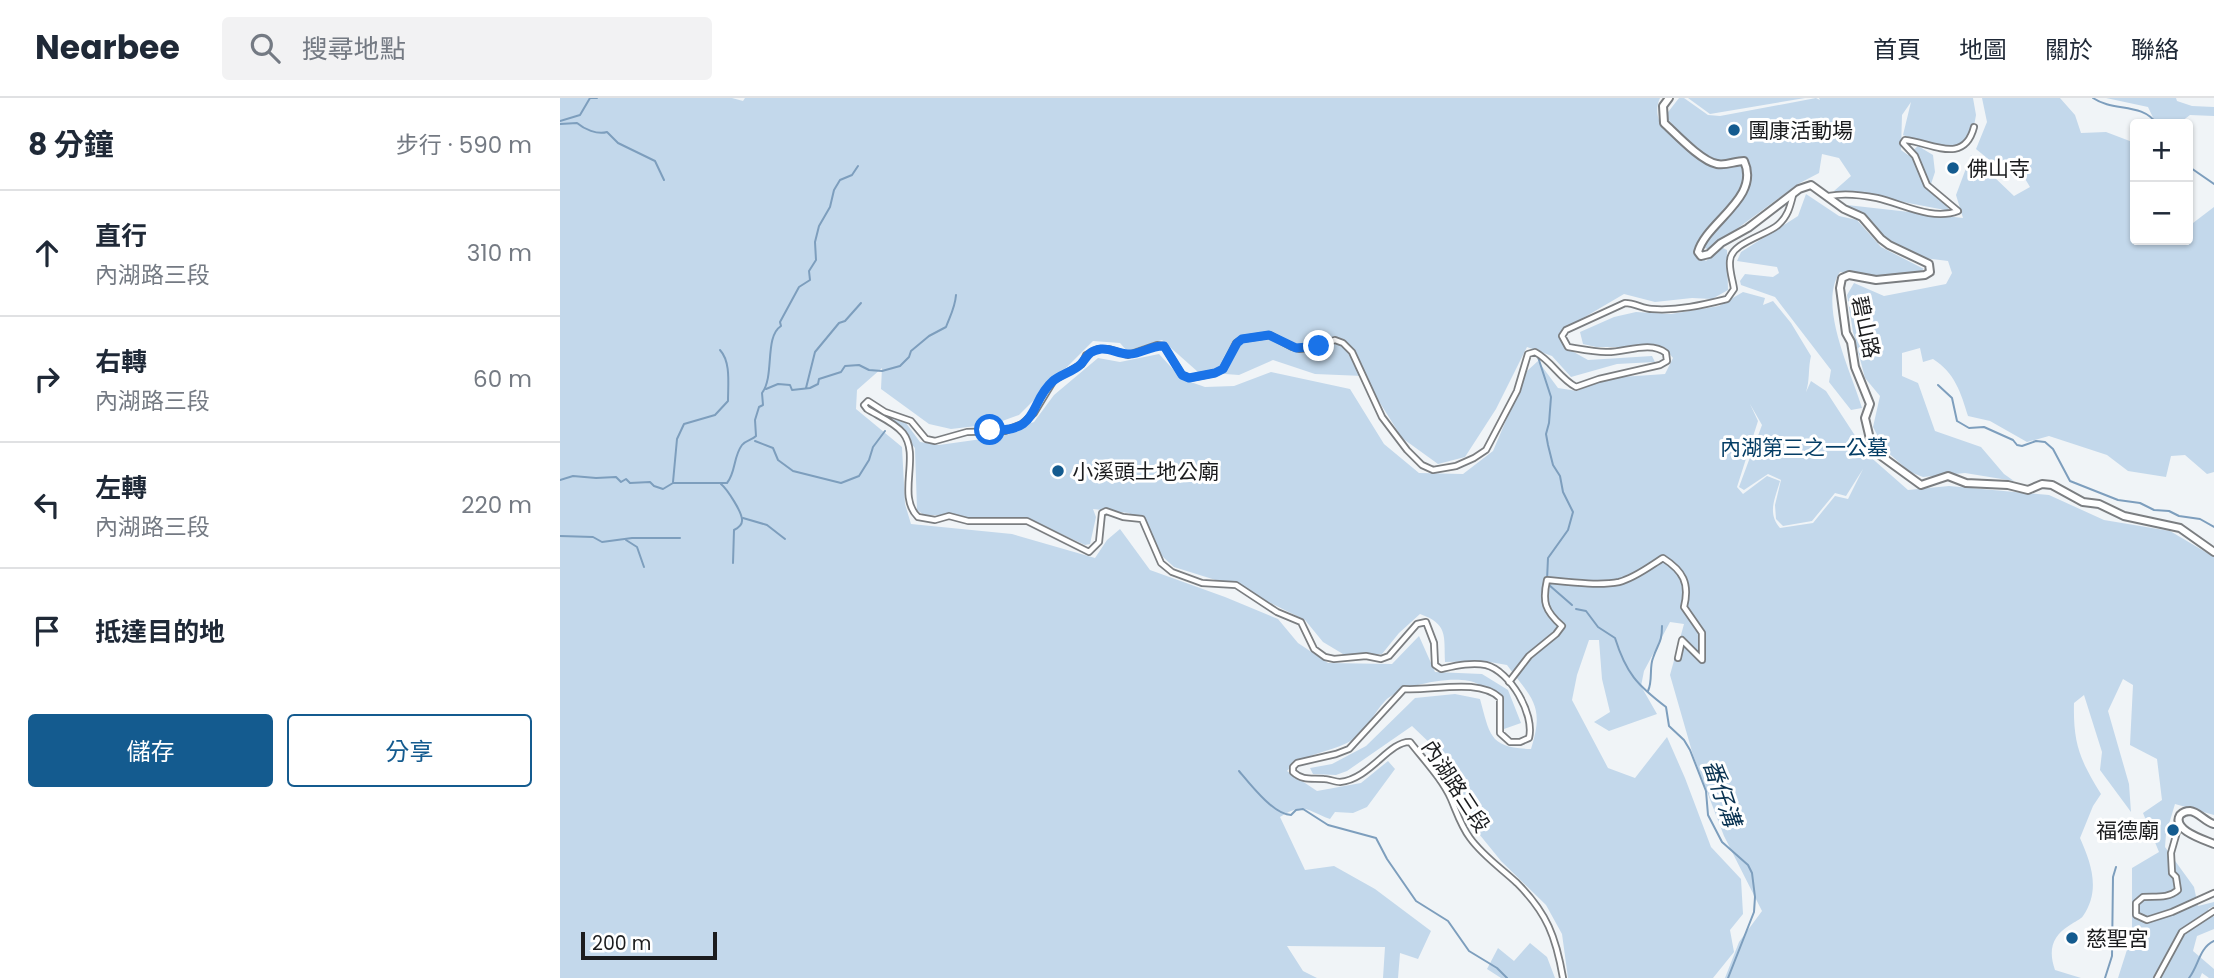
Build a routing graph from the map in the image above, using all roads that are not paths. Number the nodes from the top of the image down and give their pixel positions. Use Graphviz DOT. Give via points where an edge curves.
graph roads {
  1 [pos="1669,98"];
  2 [pos="1974,127"];
  3 [pos="1793,194"];
  4 [pos="1829,196"];
  5 [pos="2214,552"];
  6 [pos="1678,658"];
  7 [pos="1509,682"];
  8 [pos="2179,824"];
  9 [pos="2214,824"];
  10 [pos="2214,844"];
  11 [pos="2214,893"];
  12 [pos="2214,911"];
  13 [pos="1563,978"];
  14 [pos="2157,978"];
  1 -- 3 [label="street" via="1663,106 1664,123 1684,142 1710,162 1744,161 1747,167 1739,199 1706,236 1699,247 1701,256"];
  2 -- 4 [label="street" via="1972,137 1955,149 1905,139 1903,143 1915,156 1927,185 1958,211 1908,209 1844,193"];
  3 -- 4 [label="street, 碧山路" via="1811,185"];
  3 -- 7 [label="street, 內湖路三段" via="1789,212 1777,226 1732,254 1734,289 1727,299 1650,310 1625,303 1562,336 1568,347 1608,353 1661,349 1667,361 1576,387 1547,359 1535,352 1528,354 1517,391 1486,450 1439,470 1427,468 1407,450 1382,417 1352,352 1335,340 1299,349 1269,335 1242,339 1223,369 1189,378 1182,375 1164,346 1128,355 1098,349 1054,380 1022,424 1005,431 967,432 935,441 926,439 911,421 865,402 867,409 905,435 911,506 918,517 1027,521 1089,552 1099,542 1106,510 1142,519 1161,563 1172,572 1195,581 1236,585 1301,622 1314,649 1325,657 1381,659 1417,624 1426,622 1434,643 1435,665 1441,670 1485,665"];
  4 -- 5 [label="street, 碧山路" via="1862,217 1881,239 1930,267 1925,275 1842,278 1846,333 1870,404 1865,418 1877,453 1921,485 1948,476 1966,483 2028,490 2052,485 2124,516 2180,528"];
  6 -- 7 [label="street" via="1682,640 1702,660 1702,633 1684,607 1687,593 1678,568 1663,558 1619,582 1547,580 1543,596 1549,614 1562,626"];
  7 -- 13 [label="street, 內湖路三段" via="1528,713 1529,738 1520,742 1510,742 1500,733 1500,698 1492,691 1472,687 1404,689 1349,749 1297,763 1293,772 1301,779 1340,782 1366,772 1399,743 1410,742 1451,798 1468,836 1547,920 1558,944"];
  8 -- 9 [label="street" via="2187,811"];
  8 -- 10 [label="street" via="2187,833"];
  8 -- 11 [label="street" via="2171,853 2178,890 2165,897 2143,897 2136,903 2136,915 2147,920"];
  12 -- 14 [label="street" via="2182,932"];
}
